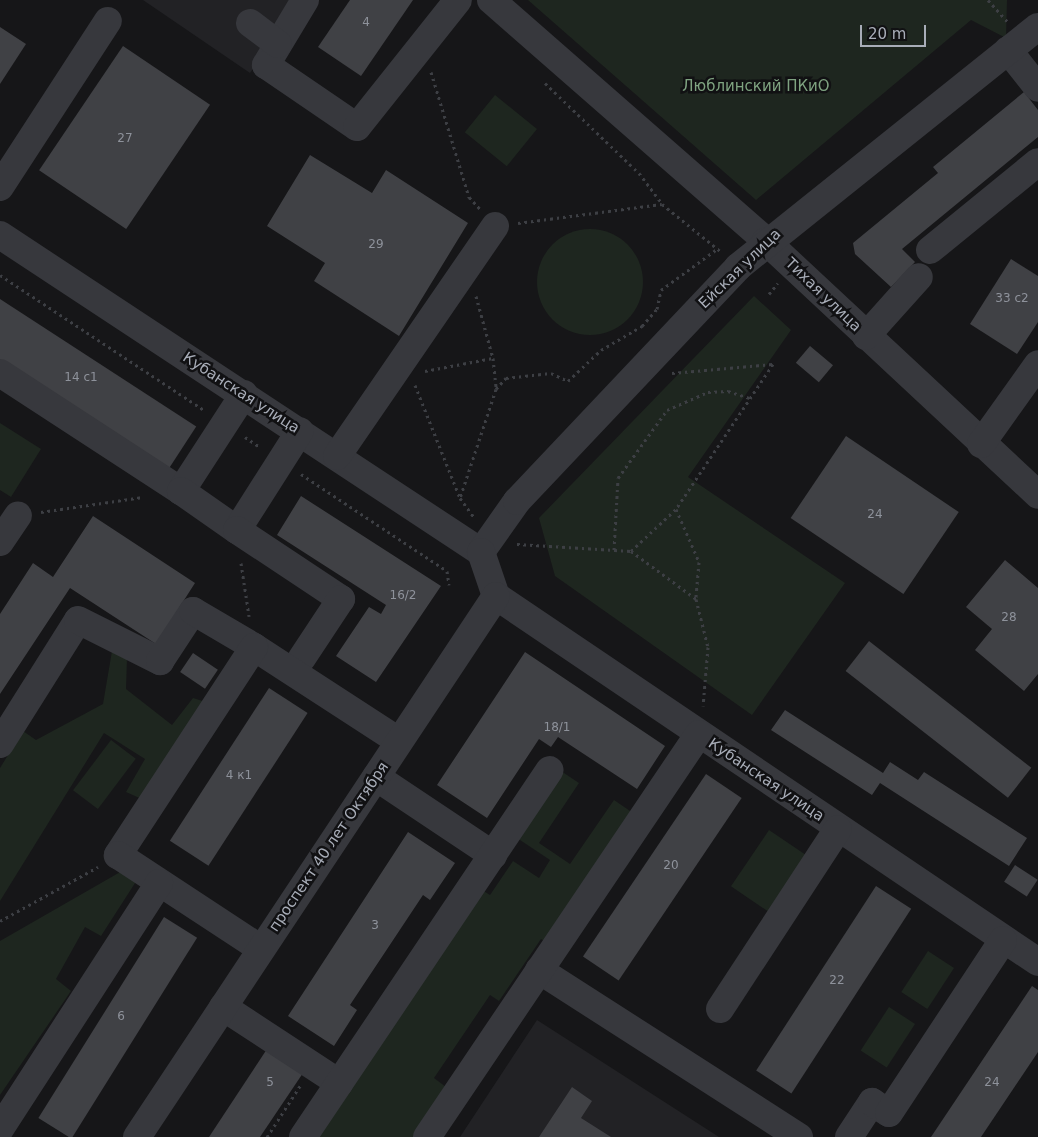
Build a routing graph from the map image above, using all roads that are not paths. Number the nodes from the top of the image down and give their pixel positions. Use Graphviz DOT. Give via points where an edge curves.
graph roads {
  1 [pos="305,0"];
  2 [pos="458,0"];
  3 [pos="491,0"];
  4 [pos="108,21"];
  5 [pos="250,23"];
  6 [pos="1038,27"];
  7 [pos="278,44"];
  8 [pos="1008,50"];
  9 [pos="1038,88"];
  10 [pos="1038,162"];
  11 [pos="0,187"];
  12 [pos="495,226"];
  13 [pos="0,235"];
  14 [pos="766,240"];
  15 [pos="930,250"];
  16 [pos="919,277"];
  17 [pos="866,336"];
  18 [pos="1038,364"];
  19 [pos="0,373"];
  20 [pos="244,394"];
  21 [pos="300,431"];
  22 [pos="981,444"];
  23 [pos="337,456"];
  24 [pos="181,491"];
  25 [pos="1038,495"];
  26 [pos="18,515"];
  27 [pos="237,530"];
  28 [pos="0,542"];
  29 [pos="482,552"];
  30 [pos="496,596"];
  31 [pos="254,647"];
  32 [pos="302,658"];
  33 [pos="699,734"];
  34 [pos="399,741"];
  35 [pos="0,744"];
  36 [pos="550,770"];
  37 [pos="376,777"];
  38 [pos="838,829"];
  39 [pos="493,855"];
  40 [pos="159,883"];
  41 [pos="1002,940"];
  42 [pos="261,950"];
  43 [pos="1038,962"];
  44 [pos="539,970"];
  45 [pos="223,1006"];
  46 [pos="720,1009"];
  47 [pos="339,1083"];
  48 [pos="0,1129"];
  49 [pos="137,1137"];
  50 [pos="303,1137"];
  51 [pos="427,1137"];
  52 [pos="799,1137"];
  53 [pos="849,1137"];
  1 -- 7 [label="street"];
  2 -- 7 [label="street" via="356,127 266,65"];
  3 -- 14 [label="street, Тихая улица"];
  4 -- 11 [label="street"];
  5 -- 7 [label="street"];
  6 -- 8 [label="street, Ейская улица"];
  8 -- 9 [label="street"];
  8 -- 14 [label="street, Ейская улица"];
  10 -- 15 [label="street"];
  12 -- 23 [label="street" via="402,375"];
  13 -- 20 [label="street, Кубанская улица"];
  14 -- 17 [label="street, Тихая улица"];
  14 -- 29 [label="street, Ейская улица" via="517,501"];
  16 -- 17 [label="street"];
  17 -- 22 [label="street, Тихая улица"];
  18 -- 22 [label="street"];
  19 -- 24 [label="street"];
  20 -- 21 [label="street, Кубанская улица"];
  20 -- 24 [label="street"];
  21 -- 23 [label="street, Кубанская улица"];
  21 -- 27 [label="street"];
  22 -- 25 [label="street, Тихая улица"];
  23 -- 29 [label="street, Кубанская улица"];
  24 -- 27 [label="street"];
  26 -- 28 [label="street"];
  27 -- 32 [label="street" via="341,599"];
  29 -- 30 [label="street"];
  30 -- 33 [label="street, Кубанская улица"];
  30 -- 34 [label="street, проспект 40 лет Октября"];
  31 -- 34 [label="street"];
  31 -- 35 [label="street" via="193,611 160,661 78,620"];
  31 -- 40 [label="street" via="118,855"];
  33 -- 38 [label="street, Кубанская улица"];
  33 -- 44 [label="street"];
  34 -- 37 [label="street, проспект 40 лет Октября"];
  36 -- 39 [label="street"];
  37 -- 39 [label="street"];
  37 -- 42 [label="street, проспект 40 лет Октября"];
  38 -- 41 [label="street, Кубанская улица"];
  38 -- 46 [label="street"];
  39 -- 47 [label="street"];
  40 -- 42 [label="street"];
  40 -- 48 [label="street"];
  41 -- 43 [label="street, Кубанская улица"];
  41 -- 53 [label="street" via="888,1113 872,1102"];
  42 -- 45 [label="street, проспект 40 лет Октября"];
  44 -- 51 [label="street"];
  44 -- 52 [label="street"];
  45 -- 47 [label="street"];
  45 -- 49 [label="street, проспект 40 лет Октября"];
  47 -- 50 [label="street"];
}
